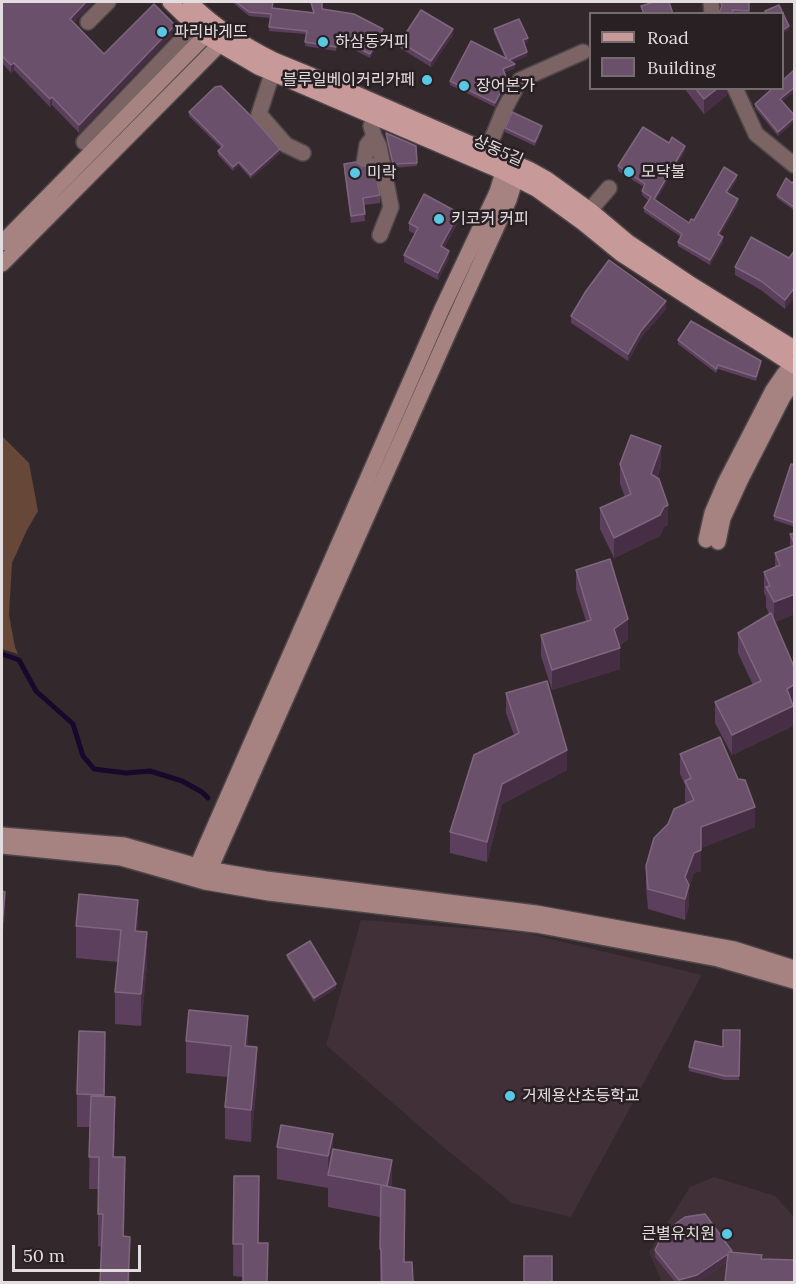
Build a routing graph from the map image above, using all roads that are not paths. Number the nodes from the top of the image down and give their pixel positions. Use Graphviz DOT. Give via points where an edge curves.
graph roads {
  1 [pos="108,2"];
  2 [pos="170,2"];
  3 [pos="190,2"];
  4 [pos="88,22"];
  5 [pos="217,24"];
  6 [pos="199,31"];
  7 [pos="230,34"];
  8 [pos="219,45"];
  9 [pos="583,52"];
  10 [pos="272,74"];
  11 [pos="736,90"];
  12 [pos="375,116"];
  13 [pos="374,136"];
  14 [pos="84,142"];
  15 [pos="487,151"];
  16 [pos="303,153"];
  17 [pos="364,164"];
  18 [pos="795,165"];
  19 [pos="512,169"];
  20 [pos="609,188"];
  21 [pos="590,210"];
  22 [pos="380,235"];
  23 [pos="2,243"];
  24 [pos="2,264"];
  25 [pos="795,348"];
  26 [pos="794,364"];
  27 [pos="795,381"];
  28 [pos="2,835"];
  29 [pos="2,846"];
  30 [pos="201,874"];
  31 [pos="795,968"];
  32 [pos="795,981"];
  1 -- 4 [label="street"];
  2 -- 6 [label="main road, 상동5길"];
  3 -- 5 [label="main road, 상동5길"];
  5 -- 6 [label="street"];
  5 -- 7 [label="main road, 상동5길"];
  6 -- 8 [label="main road, 상동5길"];
  6 -- 14 [label="street"];
  6 -- 23 [label="street"];
  7 -- 8 [label="street"];
  7 -- 15 [label="main road, 상동5길" via="274,60"];
  8 -- 10 [label="main road, 상동5길"];
  8 -- 24 [label="street"];
  9 -- 15 [label="street" via="520,80"];
  10 -- 12 [label="main road, 상동5길"];
  10 -- 16 [label="street" via="259,114 286,145"];
  11 -- 18 [label="street" via="756,134"];
  12 -- 13 [label="street" via="371,126"];
  12 -- 19 [label="main road, 상동5길"];
  13 -- 17 [label="street" via="367,145"];
  13 -- 22 [label="street" via="391,207"];
  15 -- 19 [label="main road, 상동5길"];
  19 -- 21 [label="main road, 상동5길" via="547,179"];
  19 -- 26 [label="main road, 상동5길" via="621,254"];
  19 -- 30 [label="street" via="497,192 438,317"];
  20 -- 21 [label="street"];
  21 -- 25 [label="main road, 상동5길" via="628,242"];
  26 -- 27 [label="street" via="773,390 725,483 712,513 712,541 783,397"];
  28 -- 30 [label="street" via="124,844"];
  29 -- 30 [label="street" via="121,858"];
  30 -- 31 [label="street" via="536,913 734,949"];
  30 -- 32 [label="street" via="269,893 536,925 718,959"];
}
